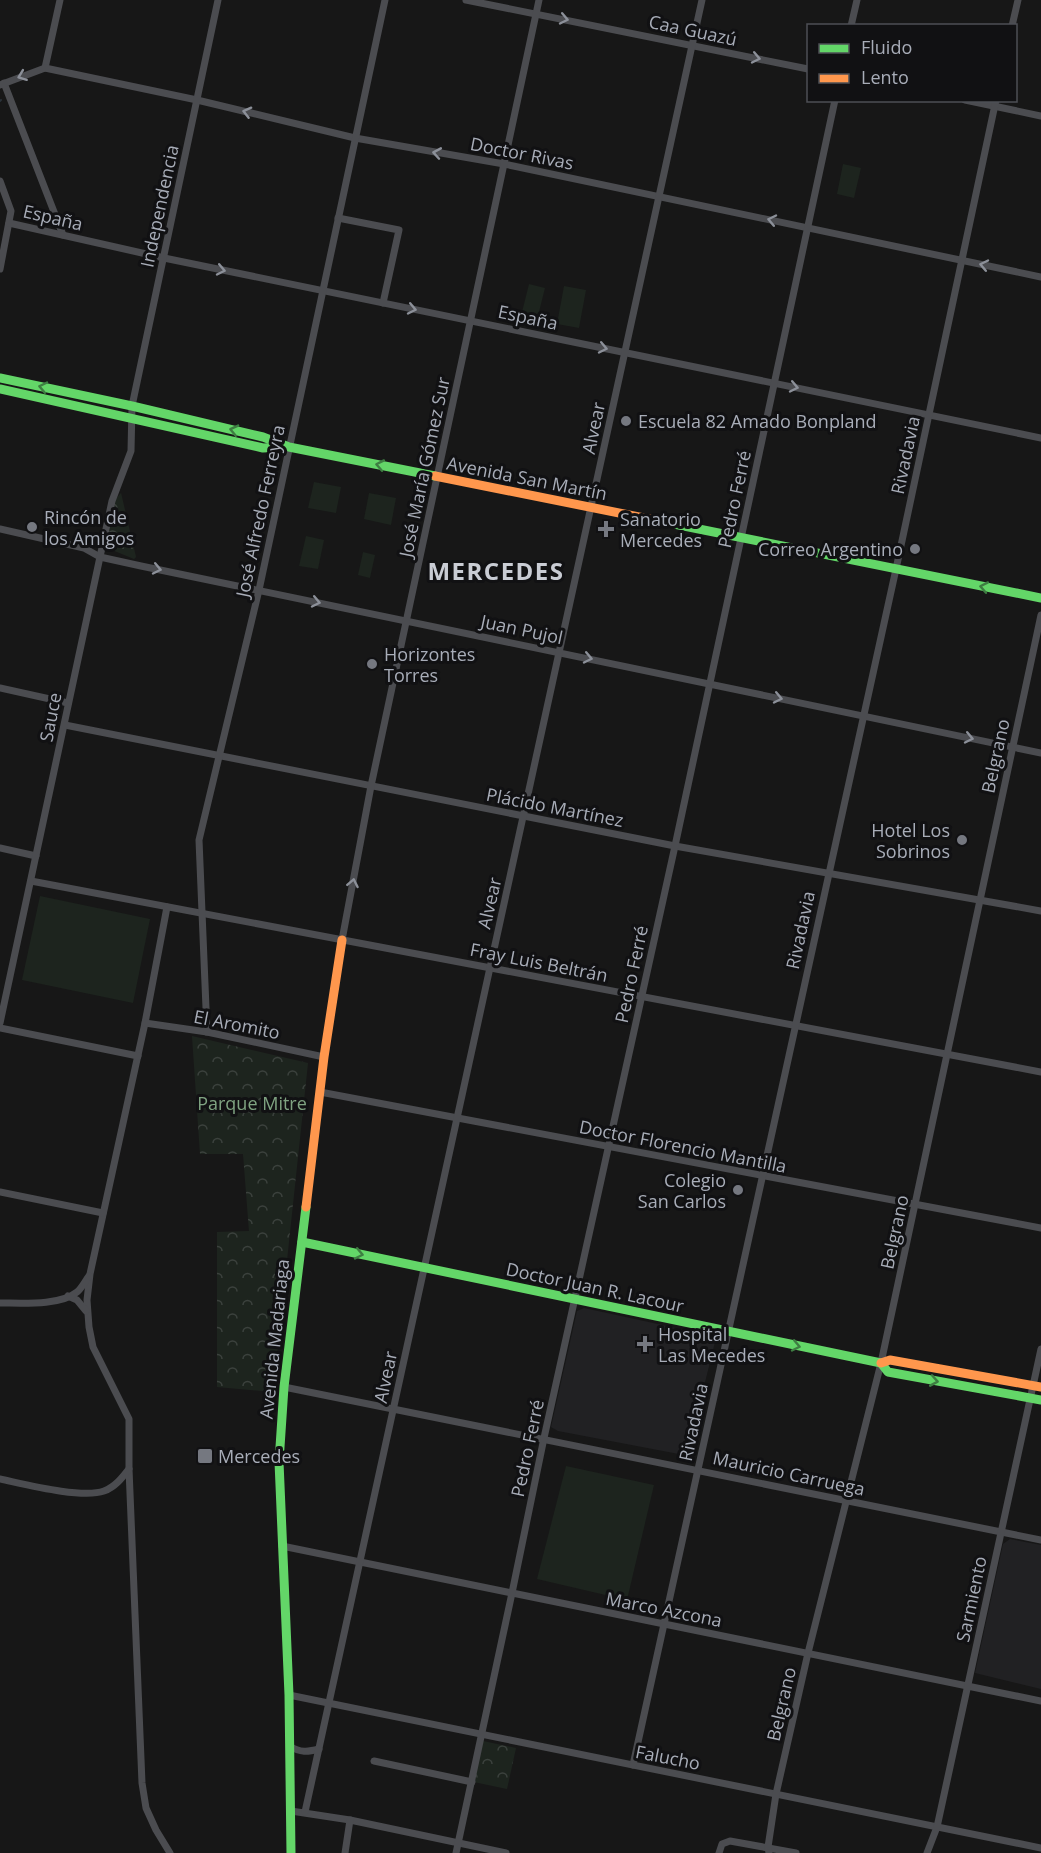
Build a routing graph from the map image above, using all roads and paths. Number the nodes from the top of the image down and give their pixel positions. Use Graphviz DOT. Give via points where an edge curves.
graph roads {
  1 [pos="60,0"];
  2 [pos="218,0"];
  3 [pos="385,0"];
  4 [pos="466,0"];
  5 [pos="539,0"];
  6 [pos="702,0"];
  7 [pos="857,0"];
  8 [pos="1018,0"];
  9 [pos="537,13"];
  10 [pos="851,24"];
  11 [pos="1012,24"];
  12 [pos="692,45"];
  13 [pos="45,68"];
  14 [pos="807,69"];
  15 [pos="2,84"];
  16 [pos="197,100"];
  17 [pos="835,102"];
  18 [pos="980,102"];
  19 [pos="995,104"];
  20 [pos="1041,116"];
  21 [pos="355,138"];
  22 [pos="504,164"];
  23 [pos="0,181"];
  24 [pos="659,197"];
  25 [pos="338,218"];
  26 [pos="9,223"];
  27 [pos="808,228"];
  28 [pos="63,235"];
  29 [pos="164,258"];
  30 [pos="962,260"];
  31 [pos="0,269"];
  32 [pos="1041,277"];
  33 [pos="323,291"];
  34 [pos="383,303"];
  35 [pos="471,321"];
  36 [pos="625,353"];
  37 [pos="0,378"];
  38 [pos="774,383"];
  39 [pos="0,388"];
  40 [pos="132,406"];
  41 [pos="929,415"];
  42 [pos="131,419"];
  43 [pos="1041,438"];
  44 [pos="289,447"];
  45 [pos="438,477"];
  46 [pos="591,508"];
  47 [pos="0,529"];
  48 [pos="741,538"];
  49 [pos="100,557"];
  50 [pos="896,569"];
  51 [pos="259,590"];
  52 [pos="1041,598"];
  53 [pos="1041,615"];
  54 [pos="407,621"];
  55 [pos="559,652"];
  56 [pos="709,684"];
  57 [pos="0,688"];
  58 [pos="68,703"];
  59 [pos="863,716"];
  60 [pos="64,725"];
  61 [pos="1013,747"];
  62 [pos="1041,753"];
  63 [pos="219,755"];
  64 [pos="371,786"];
  65 [pos="524,816"];
  66 [pos="675,846"];
  67 [pos="0,848"];
  68 [pos="36,856"];
  69 [pos="828,873"];
  70 [pos="31,881"];
  71 [pos="980,899"];
  72 [pos="167,907"];
  73 [pos="1041,911"];
  74 [pos="203,914"];
  75 [pos="342,940"];
  76 [pos="490,968"];
  77 [pos="641,997"];
  78 [pos="1,1009"];
  79 [pos="0,1023"];
  80 [pos="145,1023"];
  81 [pos="795,1026"];
  82 [pos="0,1028"];
  83 [pos="207,1032"];
  84 [pos="947,1054"];
  85 [pos="138,1056"];
  86 [pos="324,1057"];
  87 [pos="1041,1072"];
  88 [pos="320,1092"];
  89 [pos="457,1119"];
  90 [pos="609,1147"];
  91 [pos="762,1176"];
  92 [pos="0,1192"];
  93 [pos="915,1205"];
  94 [pos="103,1213"];
  95 [pos="1041,1228"];
  96 [pos="302,1242"];
  97 [pos="424,1268"];
  98 [pos="90,1274"];
  99 [pos="68,1296"];
  100 [pos="574,1299"];
  101 [pos="0,1303"];
  102 [pos="88,1315"];
  103 [pos="728,1332"];
  104 [pos="1041,1350"];
  105 [pos="881,1363"];
  106 [pos="1037,1386"];
  107 [pos="284,1387"];
  108 [pos="1030,1398"];
  109 [pos="1041,1400"];
  110 [pos="394,1408"];
  111 [pos="543,1438"];
  112 [pos="129,1469"];
  113 [pos="698,1470"];
  114 [pos="0,1479"];
  115 [pos="845,1500"];
  116 [pos="1001,1532"];
  117 [pos="1041,1540"];
  118 [pos="282,1546"];
  119 [pos="360,1562"];
  120 [pos="512,1593"];
  121 [pos="664,1624"];
  122 [pos="808,1653"];
  123 [pos="968,1686"];
  124 [pos="289,1695"];
  125 [pos="1041,1701"];
  126 [pos="329,1703"];
  127 [pos="482,1734"];
  128 [pos="290,1746"];
  129 [pos="319,1749"];
  130 [pos="374,1761"];
  131 [pos="633,1765"];
  132 [pos="472,1782"];
  133 [pos="776,1794"];
  134 [pos="291,1810"];
  135 [pos="305,1812"];
  136 [pos="350,1820"];
  137 [pos="937,1827"];
  138 [pos="459,1842"];
  139 [pos="1041,1848"];
  140 [pos="769,1850"];
  141 [pos="170,1853"];
  142 [pos="291,1853"];
  143 [pos="345,1853"];
  144 [pos="456,1853"];
  145 [pos="506,1853"];
  146 [pos="719,1853"];
  147 [pos="796,1853"];
  148 [pos="927,1853"];
  1 -- 13 [label="street"];
  2 -- 16 [label="street, Independencia"];
  3 -- 21 [label="street, José Alfredo Ferreyra"];
  4 -- 9 [label="street, Caa Guazú"];
  5 -- 9 [label="street, José María Gómez Sur"];
  6 -- 12 [label="street, Alvear"];
  7 -- 10 [label="street"];
  8 -- 11 [label="street"];
  9 -- 12 [label="street, Caa Guazú, one-way"];
  9 -- 22 [label="street, José María Gómez Sur"];
  12 -- 14 [label="street, Caa Guazú, one-way"];
  12 -- 24 [label="street, Alvear"];
  13 -- 15 [label="street, one-way"];
  13 -- 16 [label="street, Doctor Rivas"];
  15 -- 28 [label="street"];
  21 -- 16 [label="street, Doctor Rivas, one-way"];
  16 -- 29 [label="street, Independencia"];
  17 -- 27 [label="street, Pedro Ferré"];
  18 -- 19 [label="street"];
  19 -- 20 [label="street"];
  19 -- 30 [label="street, Rivadavia"];
  22 -- 21 [label="street, Doctor Rivas, one-way"];
  21 -- 25 [label="street, José Alfredo Ferreyra"];
  22 -- 24 [label="street, Doctor Rivas"];
  22 -- 35 [label="street, José María Gómez Sur"];
  23 -- 26 [label="street" via="10,211"];
  27 -- 24 [label="street, Doctor Rivas, one-way"];
  24 -- 36 [label="street, Alvear"];
  25 -- 33 [label="street, José Alfredo Ferreyra"];
  25 -- 34 [label="street" via="399,231"];
  26 -- 28 [label="street, España"];
  26 -- 31 [label="street"];
  27 -- 30 [label="street, Doctor Rivas"];
  27 -- 38 [label="street, Pedro Ferré"];
  28 -- 29 [label="street, España"];
  29 -- 33 [label="street, España, one-way"];
  29 -- 40 [label="street, Independencia"];
  32 -- 30 [label="street, Doctor Rivas, one-way"];
  30 -- 41 [label="street, Rivadavia"];
  33 -- 34 [label="street, España"];
  33 -- 44 [label="street, José Alfredo Ferreyra"];
  34 -- 35 [label="street, España, one-way"];
  35 -- 36 [label="street, España, one-way"];
  35 -- 45 [label="street, José María Gómez Sur"];
  36 -- 38 [label="street, España"];
  36 -- 46 [label="street, Alvear"];
  40 -- 37 [label="street, Avenida San Martín, one-way"];
  38 -- 41 [label="street, España, one-way"];
  38 -- 48 [label="street, Pedro Ferré"];
  39 -- 42 [label="street, Avenida San Martín"];
  40 -- 42 [label="street, Independencia"];
  44 -- 40 [label="street, Avenida San Martín, one-way" via="263,437"];
  41 -- 43 [label="street, España"];
  41 -- 50 [label="street, Rivadavia"];
  42 -- 44 [label="street, Avenida San Martín" via="263,448"];
  42 -- 49 [label="street, Sauce" via="131,451 112,501"];
  45 -- 44 [label="street, Avenida San Martín, one-way"];
  44 -- 51 [label="street, José Alfredo Ferreyra"];
  45 -- 46 [label="street, Avenida San Martín"];
  45 -- 54 [label="street, José María Gómez Sur"];
  46 -- 48 [label="street, Avenida San Martín"];
  46 -- 55 [label="street, Alvear"];
  47 -- 49 [label="street, Juan Pujol" via="84,548"];
  48 -- 50 [label="street, Avenida San Martín"];
  48 -- 56 [label="street, Pedro Ferré"];
  49 -- 51 [label="street, Juan Pujol, one-way"];
  49 -- 58 [label="street, Sauce"];
  52 -- 50 [label="street, Avenida San Martín, one-way"];
  50 -- 59 [label="street, Rivadavia"];
  51 -- 54 [label="street, Juan Pujol, one-way"];
  51 -- 63 [label="street, José Alfredo Ferreyra"];
  53 -- 61 [label="street, Belgrano"];
  54 -- 55 [label="street, Juan Pujol"];
  54 -- 64 [label="street, José María Gómez Sur"];
  55 -- 56 [label="street, Juan Pujol, one-way"];
  55 -- 65 [label="street, Alvear"];
  56 -- 59 [label="street, Juan Pujol, one-way"];
  56 -- 66 [label="street, Pedro Ferré"];
  57 -- 58 [label="street"];
  58 -- 60 [label="street, Sauce"];
  59 -- 61 [label="street, Juan Pujol, one-way"];
  59 -- 69 [label="street, Rivadavia"];
  60 -- 63 [label="street, Plácido Martínez"];
  60 -- 68 [label="street, Sauce"];
  61 -- 62 [label="street, Juan Pujol"];
  61 -- 71 [label="street, Belgrano"];
  63 -- 64 [label="street, Plácido Martínez"];
  63 -- 74 [label="street, José Alfredo Ferreyra" via="199,840"];
  64 -- 65 [label="street, Plácido Martínez"];
  75 -- 64 [label="street, José María Gómez Sur, one-way"];
  65 -- 66 [label="street, Plácido Martínez"];
  65 -- 76 [label="street, Alvear"];
  66 -- 69 [label="street, Plácido Martínez"];
  66 -- 77 [label="street, Pedro Ferré"];
  67 -- 68 [label="street"];
  68 -- 70 [label="street, Sauce"];
  69 -- 71 [label="street, Plácido Martínez"];
  69 -- 81 [label="street, Rivadavia"];
  70 -- 72 [label="street, Fray Luis Beltrán"];
  70 -- 78 [label="street, Sauce"];
  71 -- 73 [label="street, Plácido Martínez"];
  71 -- 84 [label="street, Belgrano"];
  72 -- 74 [label="street, Fray Luis Beltrán"];
  72 -- 80 [label="street"];
  74 -- 75 [label="street, Fray Luis Beltrán"];
  74 -- 83 [label="street, José Alfredo Ferreyra"];
  75 -- 76 [label="street, Fray Luis Beltrán"];
  75 -- 86 [label="street, Avenida Madariaga"];
  76 -- 77 [label="street, Fray Luis Beltrán"];
  76 -- 89 [label="street, Alvear"];
  77 -- 81 [label="street, Fray Luis Beltrán"];
  77 -- 90 [label="street, Pedro Ferré"];
  78 -- 79 [label="street, Sauce"];
  80 -- 83 [label="street, El Aromito"];
  80 -- 85 [label="street"];
  81 -- 84 [label="street, Fray Luis Beltrán"];
  81 -- 91 [label="street, Rivadavia"];
  82 -- 85 [label="street"];
  83 -- 86 [label="street, El Aromito"];
  84 -- 87 [label="street, Fray Luis Beltrán"];
  84 -- 93 [label="street, Belgrano"];
  85 -- 94 [label="street"];
  86 -- 88 [label="street, Avenida Madariaga"];
  88 -- 89 [label="street, Doctor Florencio Mantilla"];
  88 -- 96 [label="street, Avenida Madariaga"];
  89 -- 90 [label="street, Doctor Florencio Mantilla"];
  89 -- 97 [label="street, Alvear"];
  90 -- 91 [label="street, Doctor Florencio Mantilla"];
  90 -- 100 [label="street, Pedro Ferré"];
  91 -- 93 [label="street, Doctor Florencio Mantilla"];
  91 -- 103 [label="street, Rivadavia"];
  92 -- 94 [label="street"];
  93 -- 95 [label="street, Doctor Florencio Mantilla"];
  93 -- 105 [label="street, Belgrano"];
  94 -- 98 [label="street"];
  96 -- 97 [label="street, Doctor Juan R. Lacour, one-way"];
  96 -- 107 [label="street, Avenida Madariaga"];
  97 -- 100 [label="street, Doctor Juan R. Lacour"];
  97 -- 110 [label="street, Alvear"];
  98 -- 99 [label="street" via="79,1291"];
  98 -- 102 [label="street"];
  99 -- 101 [label="street" via="39,1303"];
  99 -- 102 [label="street" via="77,1300"];
  100 -- 103 [label="street, Doctor Juan R. Lacour"];
  100 -- 111 [label="street, Pedro Ferré"];
  102 -- 112 [label="street" via="93,1347 129,1419"];
  103 -- 105 [label="street, Doctor Juan R. Lacour, one-way"];
  103 -- 113 [label="street, Rivadavia"];
  104 -- 106 [label="street, Sarmiento"];
  105 -- 106 [label="street" via="891,1360"];
  105 -- 108 [label="street, one-way" via="888,1372"];
  105 -- 115 [label="street, Belgrano"];
  106 -- 108 [label="street, Sarmiento"];
  107 -- 110 [label="street, Mauricio Carruega"];
  107 -- 118 [label="street, Avenida Madariaga" via="279,1462"];
  108 -- 109 [label="street"];
  108 -- 116 [label="street, Sarmiento"];
  110 -- 111 [label="street, Mauricio Carruega"];
  110 -- 119 [label="street, Alvear"];
  111 -- 113 [label="street, Mauricio Carruega"];
  111 -- 120 [label="street, Pedro Ferré"];
  112 -- 114 [label="street" via="104,1491 89,1493"];
  112 -- 141 [label="street" via="142,1783 146,1808"];
  113 -- 115 [label="street, Mauricio Carruega"];
  113 -- 121 [label="street, Rivadavia"];
  115 -- 116 [label="street, Mauricio Carruega"];
  115 -- 122 [label="street, Belgrano"];
  116 -- 117 [label="street, Mauricio Carruega"];
  116 -- 123 [label="street, Sarmiento"];
  118 -- 119 [label="street, Marco Azcona"];
  118 -- 124 [label="street, Avenida Madariaga"];
  119 -- 120 [label="street, Marco Azcona"];
  119 -- 126 [label="street, Alvear"];
  120 -- 121 [label="street, Marco Azcona"];
  120 -- 127 [label="street, Pedro Ferré"];
  121 -- 122 [label="street, Marco Azcona"];
  121 -- 131 [label="street, Rivadavia"];
  122 -- 123 [label="street, Marco Azcona"];
  122 -- 133 [label="street, Belgrano"];
  123 -- 125 [label="street, Marco Azcona"];
  123 -- 137 [label="street, Sarmiento"];
  124 -- 126 [label="street, Falucho"];
  124 -- 128 [label="street, Avenida Madariaga"];
  126 -- 127 [label="street, Falucho"];
  126 -- 129 [label="street, Alvear"];
  127 -- 131 [label="street, Falucho"];
  127 -- 132 [label="street, Pedro Ferré"];
  128 -- 129 [label="street" via="297,1751"];
  128 -- 134 [label="street, Avenida Madariaga"];
  129 -- 135 [label="street, Alvear"];
  130 -- 132 [label="street"];
  131 -- 133 [label="street, Falucho"];
  132 -- 138 [label="street, Pedro Ferré"];
  133 -- 137 [label="street, Falucho"];
  133 -- 140 [label="street, Belgrano"];
  134 -- 135 [label="street"];
  134 -- 142 [label="street, Avenida Madariaga"];
  135 -- 136 [label="street"];
  136 -- 138 [label="street"];
  136 -- 143 [label="street"];
  137 -- 139 [label="street, Falucho"];
  137 -- 148 [label="street, Sarmiento"];
  138 -- 144 [label="street, Pedro Ferré"];
  138 -- 145 [label="street"];
  140 -- 146 [label="street" via="730,1841 723,1844"];
  140 -- 147 [label="street"];
}
